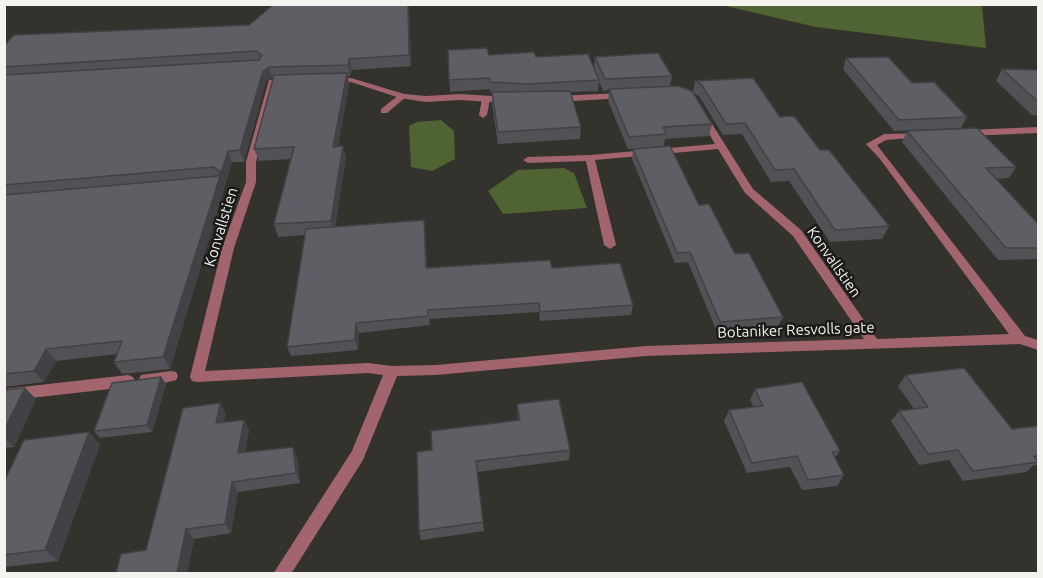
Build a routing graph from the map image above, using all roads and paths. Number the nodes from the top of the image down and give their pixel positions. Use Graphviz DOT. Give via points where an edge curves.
graph roads {
  1 [pos="317,81"];
  2 [pos="294,82"];
  3 [pos="632,95"];
  4 [pos="403,96"];
  5 [pos="486,99"];
  6 [pos="538,99"];
  7 [pos="516,100"];
  8 [pos="699,108"];
  9 [pos="384,111"];
  10 [pos="483,115"];
  11 [pos="1038,130"];
  12 [pos="956,133"];
  13 [pos="932,134"];
  14 [pos="720,146"];
  15 [pos="590,158"];
  16 [pos="528,160"];
  17 [pos="610,245"];
  18 [pos="1020,339"];
  19 [pos="874,344"];
  20 [pos="1038,345"];
  21 [pos="392,371"];
  22 [pos="171,376"];
  23 [pos="4,395"];
  24 [pos="281,573"];
  1 -- 4 [label="street" via="351,80"];
  2 -- 21 [label="street, Konvallstien" via="272,82 251,162 251,182 228,249 196,377 368,368"];
  3 -- 6 [label="street"];
  4 -- 5 [label="street"];
  4 -- 9 [label="street"];
  5 -- 7 [label="street"];
  5 -- 10 [label="street"];
  8 -- 14 [label="street, Konvallstien"];
  11 -- 12 [label="street"];
  13 -- 18 [label="street" via="884,136 871,144"];
  14 -- 15 [label="street"];
  14 -- 19 [label="street, Konvallstien" via="749,191 797,233"];
  15 -- 16 [label="street"];
  15 -- 17 [label="street"];
  18 -- 19 [label="street, Botaniker Resvolls gate"];
  18 -- 20 [label="street"];
  19 -- 21 [label="street, Botaniker Resvolls gate" via="646,351"];
  21 -- 24 [label="street" via="358,455"];
  22 -- 23 [label="street"];
}
